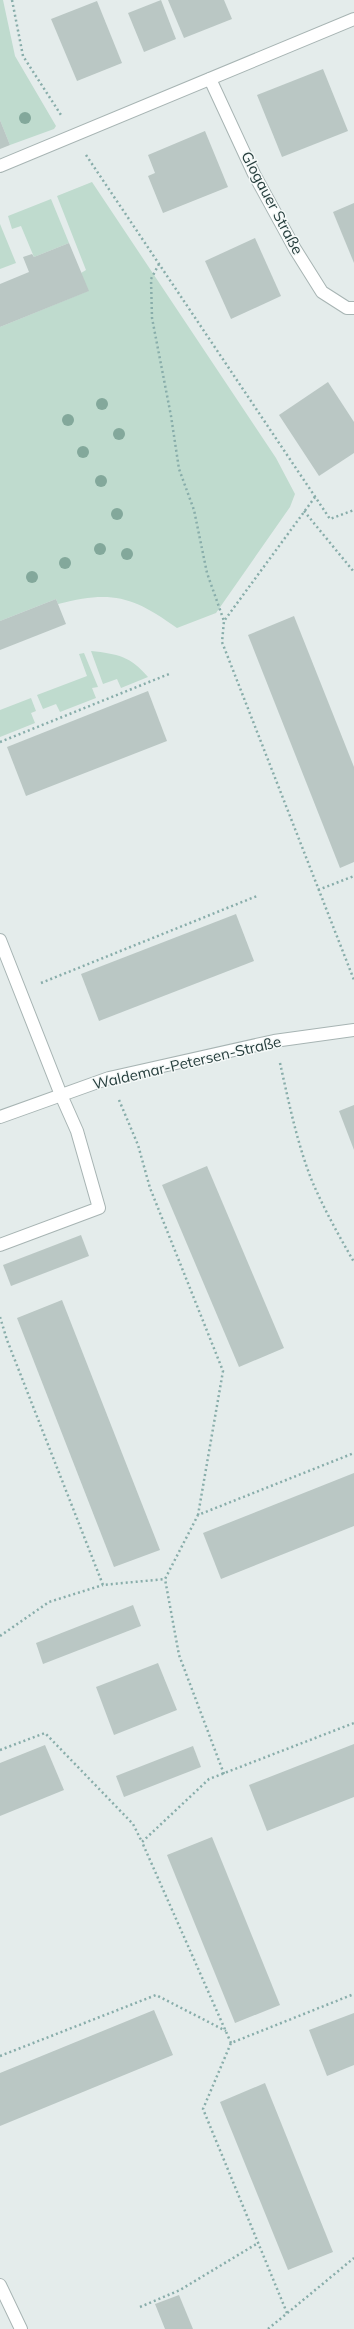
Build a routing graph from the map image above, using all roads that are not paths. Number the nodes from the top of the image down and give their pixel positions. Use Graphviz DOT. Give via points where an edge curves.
graph roads {
  1 [pos="354,20"];
  2 [pos="210,79"];
  3 [pos="0,166"];
  4 [pos="354,308"];
  5 [pos="0,940"];
  6 [pos="354,1030"];
  7 [pos="61,1095"];
  8 [pos="0,1117"];
  9 [pos="0,1245"];
  10 [pos="0,2285"];
  11 [pos="21,2329"];
  1 -- 2 [label="street"];
  2 -- 3 [label="street"];
  2 -- 4 [label="street, Glogauer Straße" via="254,174 322,292 347,308"];
  5 -- 7 [label="street"];
  6 -- 7 [label="street, Waldemar-Petersen-Straße" via="274,1041 110,1078"];
  7 -- 8 [label="street, Waldemar-Petersen-Straße"];
  7 -- 9 [label="street" via="77,1131 99,1208"];
  10 -- 11 [label="street"];
}
